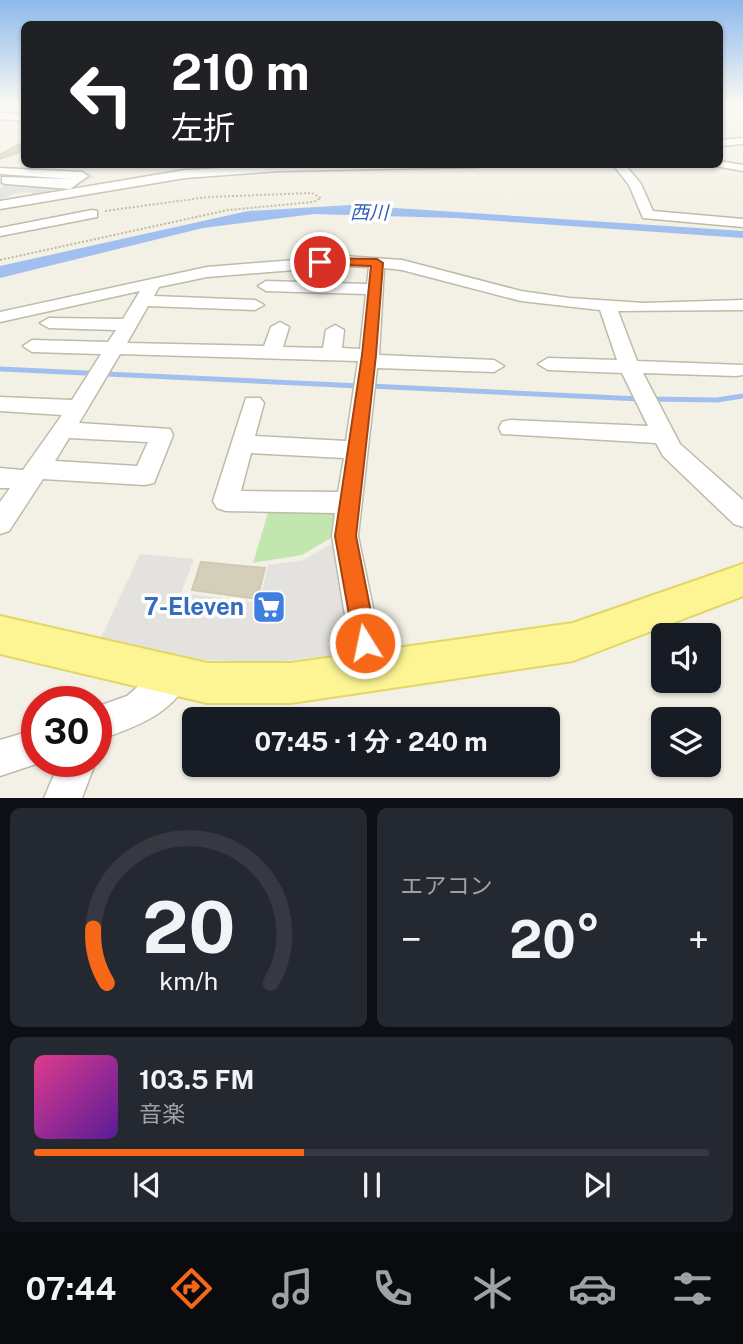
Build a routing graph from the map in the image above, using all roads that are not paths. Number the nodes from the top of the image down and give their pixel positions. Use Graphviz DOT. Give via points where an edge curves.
graph roads {
  1 [pos="723,165"];
  2 [pos="26,168"];
  3 [pos="241,168"];
  4 [pos="622,168"];
  5 [pos="743,168"];
  6 [pos="189,169"];
  7 [pos="20,172"];
  8 [pos="1,178"];
  9 [pos="0,205"];
  10 [pos="92,214"];
  11 [pos="743,223"];
  12 [pos="0,232"];
  13 [pos="377,263"];
  14 [pos="155,281"];
  15 [pos="266,286"];
  16 [pos="373,289"];
  17 [pos="145,301"];
  18 [pos="255,305"];
  19 [pos="743,305"];
  20 [pos="608,307"];
  21 [pos="0,317"];
  22 [pos="49,323"];
  23 [pos="130,325"];
  24 [pos="280,327"];
  25 [pos="335,330"];
  26 [pos="32,346"];
  27 [pos="116,347"];
  28 [pos="272,352"];
  29 [pos="332,353"];
  30 [pos="368,358"];
  31 [pos="548,364"];
  32 [pos="495,366"];
  33 [pos="629,366"];
  34 [pos="736,370"];
  35 [pos="253,403"];
  36 [pos="0,404"];
  37 [pos="78,408"];
  38 [pos="510,428"];
  39 [pos="63,430"];
  40 [pos="665,435"];
  41 [pos="242,444"];
  42 [pos="355,450"];
  43 [pos="32,475"];
  44 [pos="0,478"];
  45 [pos="350,503"];
  46 [pos="743,516"];
  47 [pos="0,523"];
  48 [pos="743,580"];
  49 [pos="0,635"];
  50 [pos="370,670"];
  51 [pos="174,676"];
  52 [pos="112,718"];
  53 [pos="21,752"];
  54 [pos="0,758"];
  55 [pos="72,777"];
  56 [pos="63,798"];
  1 -- 5 [label="street"];
  2 -- 7 [label="street"];
  3 -- 6 [label="street"];
  4 -- 11 [label="street" via="635,184 648,215"];
  6 -- 9 [label="street"];
  7 -- 8 [label="street"];
  7 -- 8 [label="street" via="82,177 70,185 28,191"];
  10 -- 12 [label="street"];
  13 -- 14 [label="street" via="272,265"];
  13 -- 16 [label="street"];
  13 -- 20 [label="street" via="521,296"];
  14 -- 17 [label="street"];
  14 -- 21 [label="street"];
  15 -- 16 [label="street"];
  16 -- 30 [label="street"];
  17 -- 18 [label="street"];
  17 -- 23 [label="street"];
  19 -- 20 [label="street"];
  20 -- 33 [label="street"];
  22 -- 23 [label="street"];
  23 -- 27 [label="street"];
  24 -- 28 [label="street"];
  25 -- 29 [label="street"];
  26 -- 27 [label="street"];
  27 -- 28 [label="street"];
  27 -- 37 [label="street"];
  28 -- 29 [label="street"];
  29 -- 30 [label="street"];
  30 -- 32 [label="street"];
  30 -- 42 [label="street"];
  31 -- 33 [label="street"];
  33 -- 34 [label="street"];
  33 -- 40 [label="street"];
  35 -- 41 [label="street"];
  36 -- 37 [label="street"];
  37 -- 39 [label="street"];
  38 -- 40 [label="street"];
  39 -- 43 [label="street"];
  39 -- 43 [label="street" via="162,435 145,476"];
  40 -- 46 [label="street" via="671,450"];
  41 -- 42 [label="street"];
  41 -- 45 [label="street" via="226,500"];
  42 -- 45 [label="street"];
  43 -- 44 [label="street"];
  43 -- 47 [label="street"];
  45 -- 50 [label="street" via="345,536"];
  48 -- 50 [label="main road" via="573,642"];
  49 -- 51 [label="main road"];
  50 -- 51 [label="main road" via="291,683 207,684"];
  51 -- 52 [label="street" via="138,709"];
  53 -- 54 [label="street"];
  55 -- 56 [label="street"];
}
